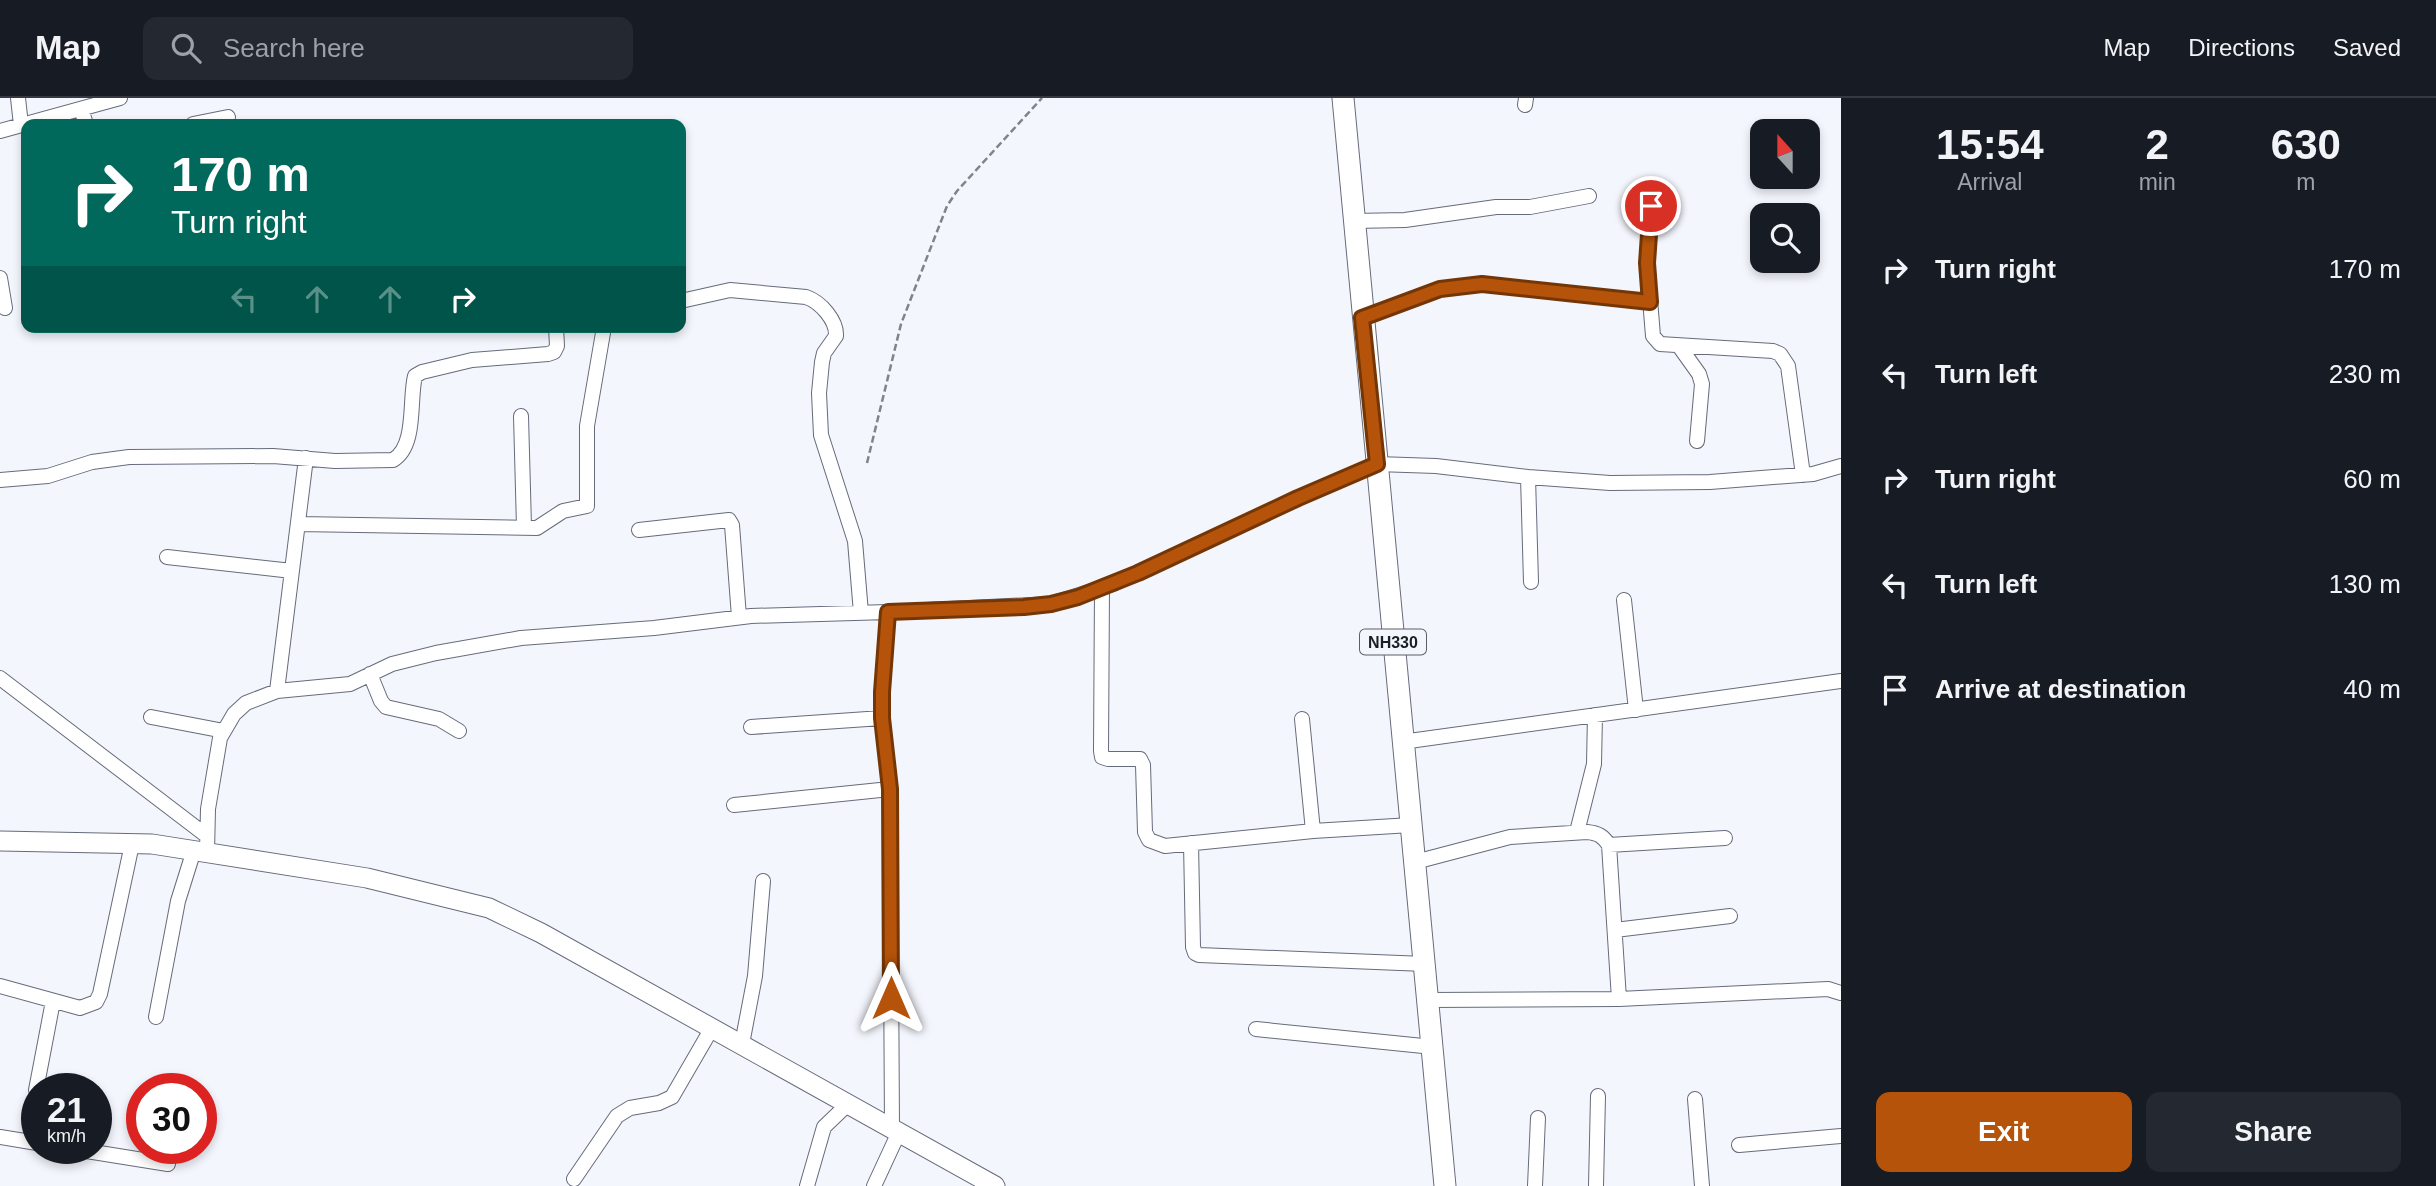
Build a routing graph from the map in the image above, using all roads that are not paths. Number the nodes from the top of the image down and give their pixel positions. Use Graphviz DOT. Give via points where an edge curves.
graph roads {
  1 [pos="18,98"];
  2 [pos="120,98"];
  3 [pos="1343,98"];
  4 [pos="81,109"];
  5 [pos="229,117"];
  6 [pos="44,119"];
  7 [pos="84,119"];
  8 [pos="219,119"];
  9 [pos="21,125"];
  10 [pos="0,131"];
  11 [pos="1651,190"];
  12 [pos="1589,196"];
  13 [pos="1353,221"];
  14 [pos="0,278"];
  15 [pos="686,300"];
  16 [pos="1650,302"];
  17 [pos="5,308"];
  18 [pos="1362,318"];
  19 [pos="556,333"];
  20 [pos="603,333"];
  21 [pos="1679,345"];
  22 [pos="521,416"];
  23 [pos="1697,441"];
  24 [pos="306,458"];
  25 [pos="1377,464"];
  26 [pos="1838,469"];
  27 [pos="1808,474"];
  28 [pos="1528,477"];
  29 [pos="0,480"];
  30 [pos="298,524"];
  31 [pos="524,527"];
  32 [pos="639,530"];
  33 [pos="167,557"];
  34 [pos="292,571"];
  35 [pos="1531,582"];
  36 [pos="1101,588"];
  37 [pos="1624,600"];
  38 [pos="888,612"];
  39 [pos="862,613"];
  40 [pos="739,617"];
  41 [pos="370,674"];
  42 [pos="0,678"];
  43 [pos="1841,681"];
  44 [pos="277,691"];
  45 [pos="1636,709"];
  46 [pos="1595,715"];
  47 [pos="151,717"];
  48 [pos="882,718"];
  49 [pos="1302,719"];
  50 [pos="751,727"];
  51 [pos="459,731"];
  52 [pos="224,732"];
  53 [pos="1402,742"];
  54 [pos="890,789"];
  55 [pos="734,805"];
  56 [pos="1411,825"];
  57 [pos="1313,831"];
  58 [pos="1577,832"];
  59 [pos="1725,838"];
  60 [pos="0,841"];
  61 [pos="1191,843"];
  62 [pos="132,844"];
  63 [pos="1609,845"];
  64 [pos="203,846"];
  65 [pos="1415,862"];
  66 [pos="763,881"];
  67 [pos="1730,916"];
  68 [pos="1615,930"];
  69 [pos="1425,964"];
  70 [pos="0,986"];
  71 [pos="1841,993"];
  72 [pos="1619,999"];
  73 [pos="53,1000"];
  74 [pos="1428,1000"];
  75 [pos="156,1017"];
  76 [pos="712,1028"];
  77 [pos="1256,1029"];
  78 [pos="742,1044"];
  79 [pos="1433,1047"];
  80 [pos="39,1073"];
  81 [pos="1598,1096"];
  82 [pos="1695,1099"];
  83 [pos="848,1104"];
  84 [pos="1538,1118"];
  85 [pos="895,1130"];
  86 [pos="1841,1136"];
  87 [pos="0,1137"];
  88 [pos="21,1140"];
  89 [pos="1739,1144"];
  90 [pos="574,1179"];
  91 [pos="807,1186"];
  92 [pos="874,1186"];
  93 [pos="995,1186"];
  94 [pos="1445,1186"];
  95 [pos="1535,1186"];
  96 [pos="1596,1186"];
  97 [pos="1702,1186"];
  1 -- 9 [label="street"];
  2 -- 4 [label="street"];
  3 -- 13 [label="highway, NH330"];
  4 -- 6 [label="street"];
  4 -- 7 [label="street"];
  5 -- 8 [label="street"];
  9 -- 10 [label="street"];
  11 -- 16 [label="street"];
  12 -- 13 [label="street" via="1530,207"];
  13 -- 18 [label="highway, NH330"];
  14 -- 17 [label="street"];
  15 -- 39 [label="street" via="730,290 806,297 834,322 836,337 822,362 821,435 855,541"];
  16 -- 18 [label="street" via="1482,284 1440,289"];
  16 -- 21 [label="street" via="1656,342"];
  18 -- 25 [label="highway, NH330"];
  19 -- 24 [label="street" via="557,346 548,354 472,360 415,376 410,428 393,460"];
  20 -- 31 [label="street" via="587,426 587,506 564,511 537,528"];
  21 -- 23 [label="street" via="1702,384"];
  21 -- 27 [label="street" via="1780,354 1788,366"];
  22 -- 31 [label="street"];
  24 -- 29 [label="street" via="129,457 92,462 48,476"];
  24 -- 30 [label="street"];
  25 -- 28 [label="street"];
  25 -- 36 [label="street"];
  25 -- 53 [label="highway, NH330"];
  26 -- 27 [label="street"];
  27 -- 28 [label="street" via="1710,482 1610,483"];
  28 -- 35 [label="street"];
  30 -- 31 [label="street"];
  30 -- 34 [label="street"];
  32 -- 40 [label="street" via="729,520"];
  33 -- 34 [label="street"];
  34 -- 44 [label="street"];
  36 -- 38 [label="street" via="1051,604"];
  36 -- 61 [label="street" via="1102,757 1140,759 1149,841 1165,846"];
  37 -- 45 [label="street"];
  38 -- 39 [label="street"];
  38 -- 48 [label="street"];
  39 -- 40 [label="street"];
  40 -- 41 [label="street" via="521,638 393,664"];
  41 -- 44 [label="street" via="350,684"];
  41 -- 51 [label="street" via="386,707 439,719"];
  42 -- 64 [label="street"];
  43 -- 45 [label="street"];
  44 -- 52 [label="street" via="246,704"];
  45 -- 46 [label="street"];
  46 -- 53 [label="street"];
  46 -- 58 [label="street" via="1594,764"];
  47 -- 52 [label="street"];
  48 -- 50 [label="street"];
  48 -- 54 [label="street"];
  49 -- 57 [label="street"];
  52 -- 64 [label="street"];
  53 -- 56 [label="highway, NH330"];
  54 -- 55 [label="street"];
  54 -- 85 [label="street"];
  56 -- 57 [label="street"];
  56 -- 65 [label="highway, NH330"];
  57 -- 61 [label="street"];
  58 -- 63 [label="street" via="1598,833"];
  58 -- 65 [label="street" via="1510,837"];
  59 -- 63 [label="street"];
  60 -- 62 [label="main road"];
  61 -- 69 [label="street" via="1193,947 1199,956"];
  62 -- 64 [label="main road"];
  62 -- 73 [label="street" via="96,1002 80,1008"];
  63 -- 68 [label="street"];
  64 -- 75 [label="street" via="178,901"];
  64 -- 76 [label="main road" via="368,878 489,908"];
  65 -- 69 [label="highway, NH330"];
  66 -- 78 [label="street" via="755,976"];
  67 -- 68 [label="street"];
  68 -- 72 [label="street"];
  69 -- 74 [label="highway, NH330"];
  70 -- 73 [label="street"];
  71 -- 72 [label="street" via="1828,989"];
  72 -- 74 [label="street"];
  73 -- 80 [label="street"];
  74 -- 79 [label="highway, NH330"];
  76 -- 78 [label="main road"];
  76 -- 90 [label="street" via="672,1097 617,1116"];
  77 -- 79 [label="street"];
  78 -- 83 [label="main road"];
  79 -- 94 [label="highway, NH330"];
  81 -- 96 [label="street"];
  82 -- 97 [label="street"];
  83 -- 85 [label="main road"];
  83 -- 91 [label="street" via="824,1127"];
  84 -- 95 [label="street"];
  85 -- 92 [label="street"];
  85 -- 93 [label="main road"];
  86 -- 89 [label="street"];
  87 -- 88 [label="street"];
}
